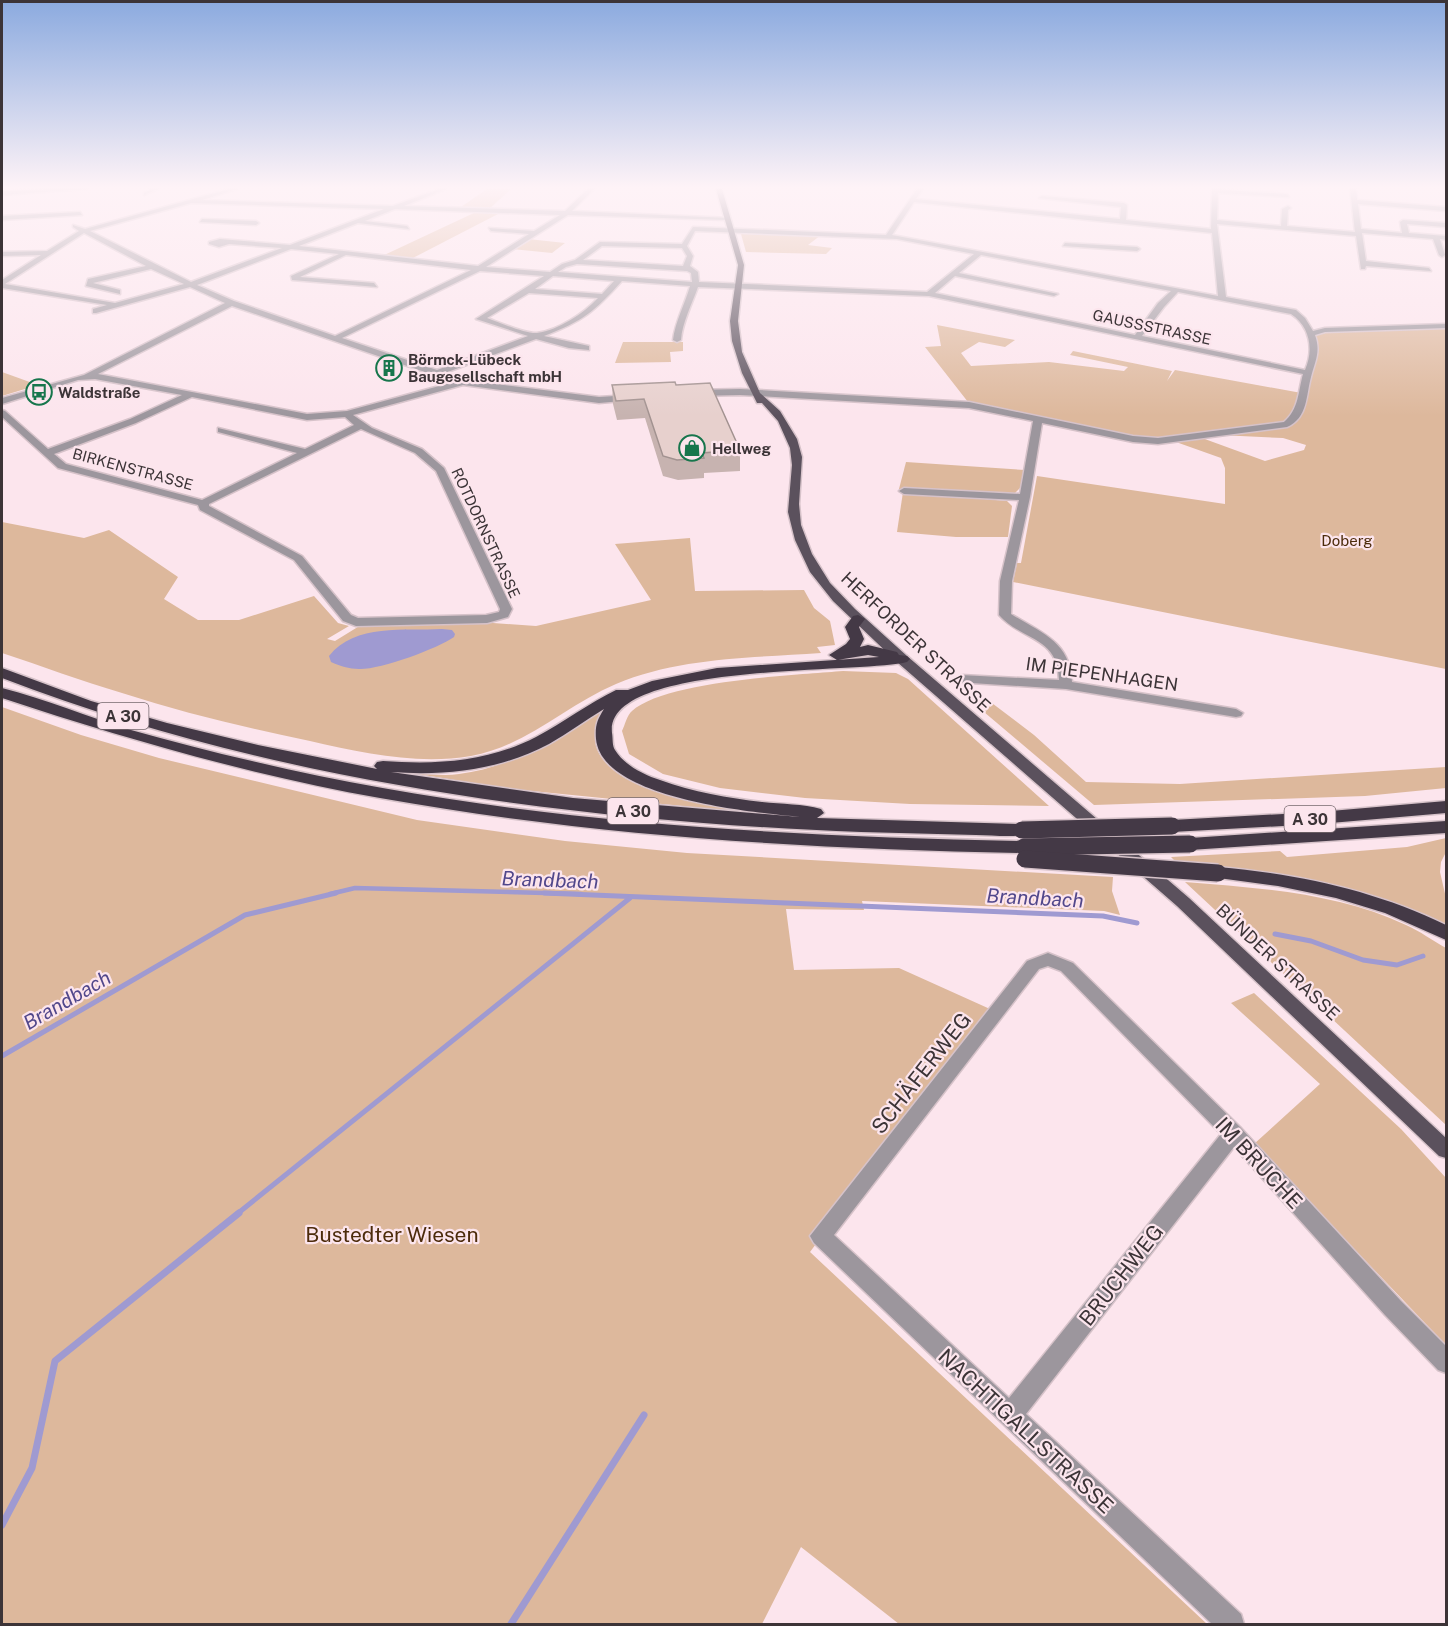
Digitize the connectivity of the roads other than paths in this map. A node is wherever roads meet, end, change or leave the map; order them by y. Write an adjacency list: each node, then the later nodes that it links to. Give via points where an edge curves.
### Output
1 (30, 265): 24 (street)
2 (148, 265): 15 (street)
3 (242, 265): 25 (street)
4 (321, 265): 26 (street, via 295,278)
5 (442, 265): 17 (street, GAUSSSTRASSE)
6 (485, 265): 17 (street)
7 (565, 265): 20 (street)
8 (624, 265): 18 (street)
9 (687, 265): 18 (street)
10 (741, 265): 28 (main road, HERFORDER STRASSE)
11 (965, 265): 21 (street)
12 (1043, 265): 22 (street)
13 (1219, 265): 35 (street)
14 (1363, 265): 19 (street)
15 (152, 267): 25 (street); 31 (street, via 89,284)
16 (1105, 267): 22 (street)
17 (478, 269): 20 (street, GAUSSSTRASSE); 43 (street)
18 (691, 269): 27 (street, via 696,280)
19 (1429, 270)
20 (550, 274): 23 (street, GAUSSSTRASSE); 30 (street)
21 (954, 274): 32 (street); 33 (street)
22 (1103, 276): 29 (street)
23 (620, 279): 27 (street, GAUSSSTRASSE); 34 (street)
24 (2, 284): 37 (street)
25 (189, 285): 36 (street); 37 (street)
26 (374, 285)
27 (693, 285): 28 (street, GAUSSSTRASSE); 44 (street)
28 (740, 288): 32 (street, GAUSSSTRASSE); 50 (main road, HERFORDER STRASSE, via 735,335)
29 (1176, 290): 35 (street); 42 (street)
30 (528, 291): 34 (street); 41 (street, via 480,319)
31 (117, 292)
32 (929, 294): 42 (street, GAUSSSTRASSE)
33 (1054, 294)
34 (605, 296): 41 (street, via 581,317)
35 (1222, 298): 40 (street, via 1293,312)
36 (231, 303): 43 (street); 48 (street)
37 (118, 304): 38 (street)
38 (96, 311)
39 (1446, 326): 40 (street)
40 (1309, 330): 46 (street, via 1314,357)
41 (535, 337): 45 (street); 47 (street)
42 (1137, 338): 46 (street, GAUSSSTRASSE)
43 (334, 339): 47 (street)
44 (677, 340)
45 (586, 348)
46 (1308, 373): 57 (street, via 1302,408 1291,421 1279,427 1149,441)
47 (437, 374): 49 (street)
48 (87, 376): 51 (street); 54 (street)
49 (463, 382): 53 (street, via 599,400); 56 (street)
50 (755, 394): 52 (street); 57 (street, via 969,405); 65 (main road, HERFORDER STRASSE, via 766,400 782,420 796,453 795,520 809,560 818,576)
51 (190, 395): 56 (street, via 296,416); 61 (street)
52 (680, 395)
53 (645, 397)
54 (2, 401)
55 (2, 413): 61 (street, BIRKENSTRASSE)
56 (347, 414): 58 (street, ROTDORNSTRASSE)
57 (1038, 420): 63 (street)
58 (358, 427): 60 (street); 64 (street, ROTDORNSTRASSE, via 407,445 433,461 506,609 504,614 487,619 356,622 347,618 298,558 204,508)
59 (221, 430): 60 (street)
60 (303, 452): 64 (street)
61 (46, 453): 64 (street, BIRKENSTRASSE, via 62,466)
62 (904, 490): 63 (street)
63 (1025, 497): 70 (street, via 1006,581 1005,615 1052,644 1061,659)
64 (203, 503)
65 (858, 619): 66 (highway, via 852,627 857,639); 67 (main road, HERFORDER STRASSE)
66 (843, 653): 67 (highway, via 881,651); 73 (highway, via 658,679 608,699 520,752 468,767 400,768 280,747)
67 (902, 659): 75 (main road, HERFORDER STRASSE); 77 (highway, via 725,673 657,684 616,705 604,721 603,746 629,773 672,791 820,814 1001,821)
68 (2, 673): 73 (highway, A 30, via 115,713)
69 (962, 679): 70 (street, IM PIEPENHAGEN)
70 (1066, 685): 72 (street, IM PIEPENHAGEN)
71 (2, 693): 77 (highway, A 30, via 152,742 260,770 397,797 703,836 904,846 952,856)
72 (1236, 713)
73 (248, 748): 77 (highway, A 30, via 385,777 573,805 705,818 888,828)
74 (1446, 807): 77 (highway, A 30, bridge, via 1172,826)
75 (1076, 810): 81 (main road, BÜNDER STRASSE, via 1183,902)
76 (1446, 826): 77 (highway, A 30, bridge, via 1190,844)
77 (1024, 845): 78 (highway, bridge, via 1345,892 1382,903)
78 (1446, 933)
79 (1067, 967): 80 (street, IM BRUCHE); 82 (street, SCHÄFERWEG, via 1047,959 1033,965)
80 (1233, 1133): 83 (street, IM BRUCHE); 84 (street, BRUCHWEG)
81 (1446, 1150)
82 (821, 1236): 84 (street, NACHTIGALLSTRASSE)
83 (1446, 1362)
84 (1010, 1416): 85 (street, NACHTIGALLSTRASSE)
85 (1231, 1624)

